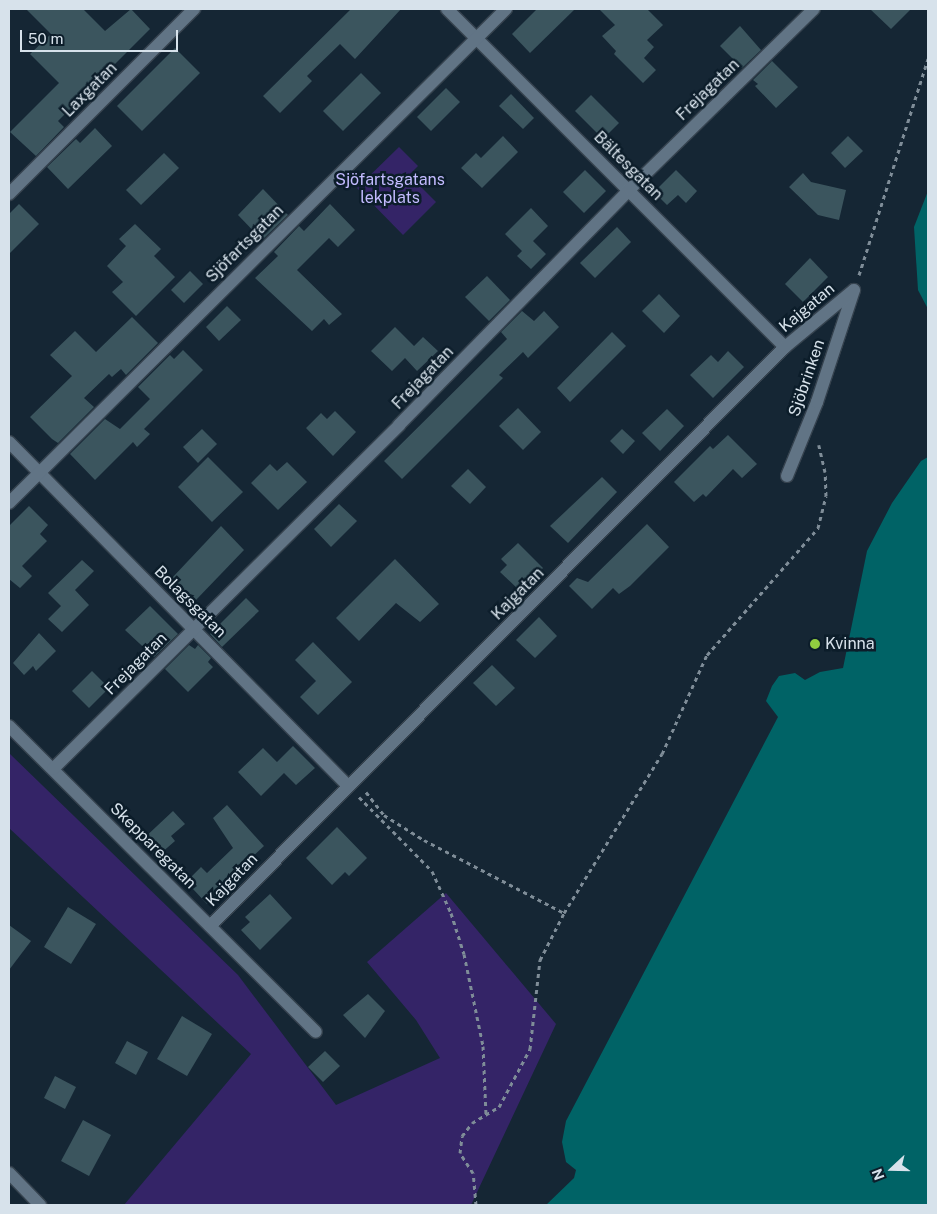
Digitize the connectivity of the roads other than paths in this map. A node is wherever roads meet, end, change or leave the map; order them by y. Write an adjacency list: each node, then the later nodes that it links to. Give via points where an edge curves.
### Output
1 (194, 9): 7 (street, Laxgatan)
2 (447, 9): 5 (street, Bältesgatan)
3 (506, 9): 5 (street, Sjöfartsgatan)
4 (814, 9): 6 (street, Frejagatan)
5 (476, 38): 6 (street, Bältesgatan); 11 (street, Sjöfartsgatan)
6 (630, 189): 9 (street, Bältesgatan); 14 (street, Frejagatan, via 400,425)
7 (9, 194)
8 (854, 290): 9 (street, Kajgatan); 12 (street, Sjöbrinken)
9 (786, 347): 17 (street, Kajgatan, via 409,727)
10 (9, 442): 11 (street, Bolagsgatan)
11 (40, 474): 13 (street, Sjöfartsgatan); 14 (street, Bolagsgatan)
12 (787, 476)
13 (9, 503)
14 (194, 628): 16 (street, Frejagatan); 17 (street, Bolagsgatan)
15 (9, 726): 16 (street, Skepparegatan)
16 (53, 769): 18 (street, Skepparegatan)
17 (347, 785): 18 (street, Kajgatan)
18 (210, 926): 19 (street, Skepparegatan)
19 (316, 1032)
20 (9, 1173): 21 (street)
21 (40, 1205)

